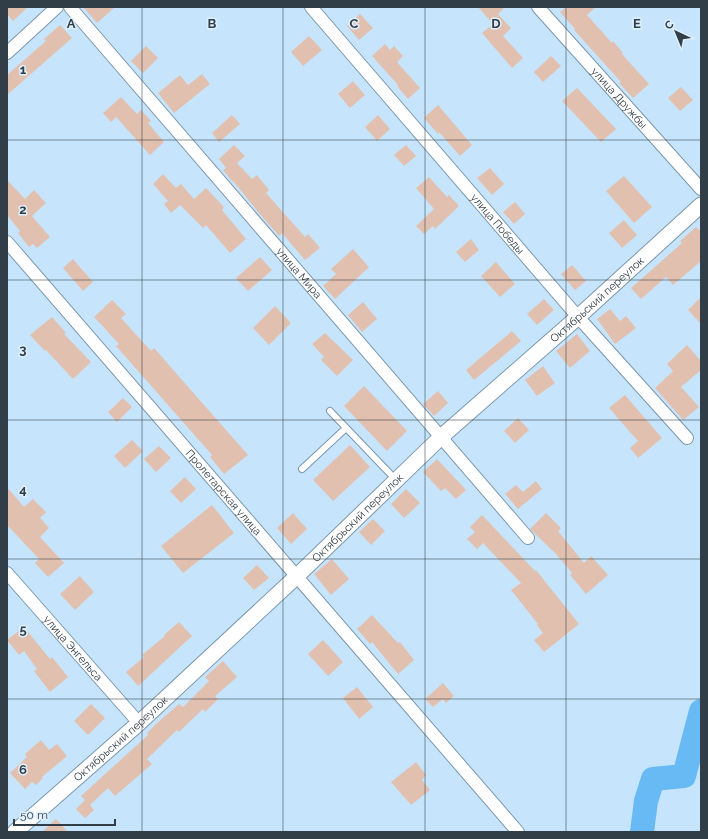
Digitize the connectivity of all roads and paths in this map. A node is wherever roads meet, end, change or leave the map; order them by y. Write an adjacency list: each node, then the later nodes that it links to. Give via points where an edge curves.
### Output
1 (57, 7): 5 (street)
2 (70, 7): 12 (street, улица Мира)
3 (311, 7): 9 (street, улица Победы)
4 (538, 7): 6 (street, улица Дружбы)
5 (7, 53)
6 (701, 189)
7 (701, 204): 9 (street, Октябрьский переулок)
8 (7, 242): 18 (street, Пролетарская улица)
9 (578, 316): 12 (street, Октябрьский переулок); 13 (street, улица Победы)
10 (330, 411): 11 (lane)
11 (346, 428): 14 (lane); 15 (lane)
12 (440, 437): 15 (street, Октябрьский переулок); 16 (street, улица Мира)
13 (687, 438)
14 (302, 469)
15 (396, 480): 18 (street, Октябрьский переулок)
16 (528, 538)
17 (7, 573): 19 (street, улица Энгельса)
18 (297, 576): 19 (street, Октябрьский переулок); 21 (street, Пролетарская улица)
19 (139, 723): 20 (street, Октябрьский переулок)
20 (15, 832)
21 (518, 832)

